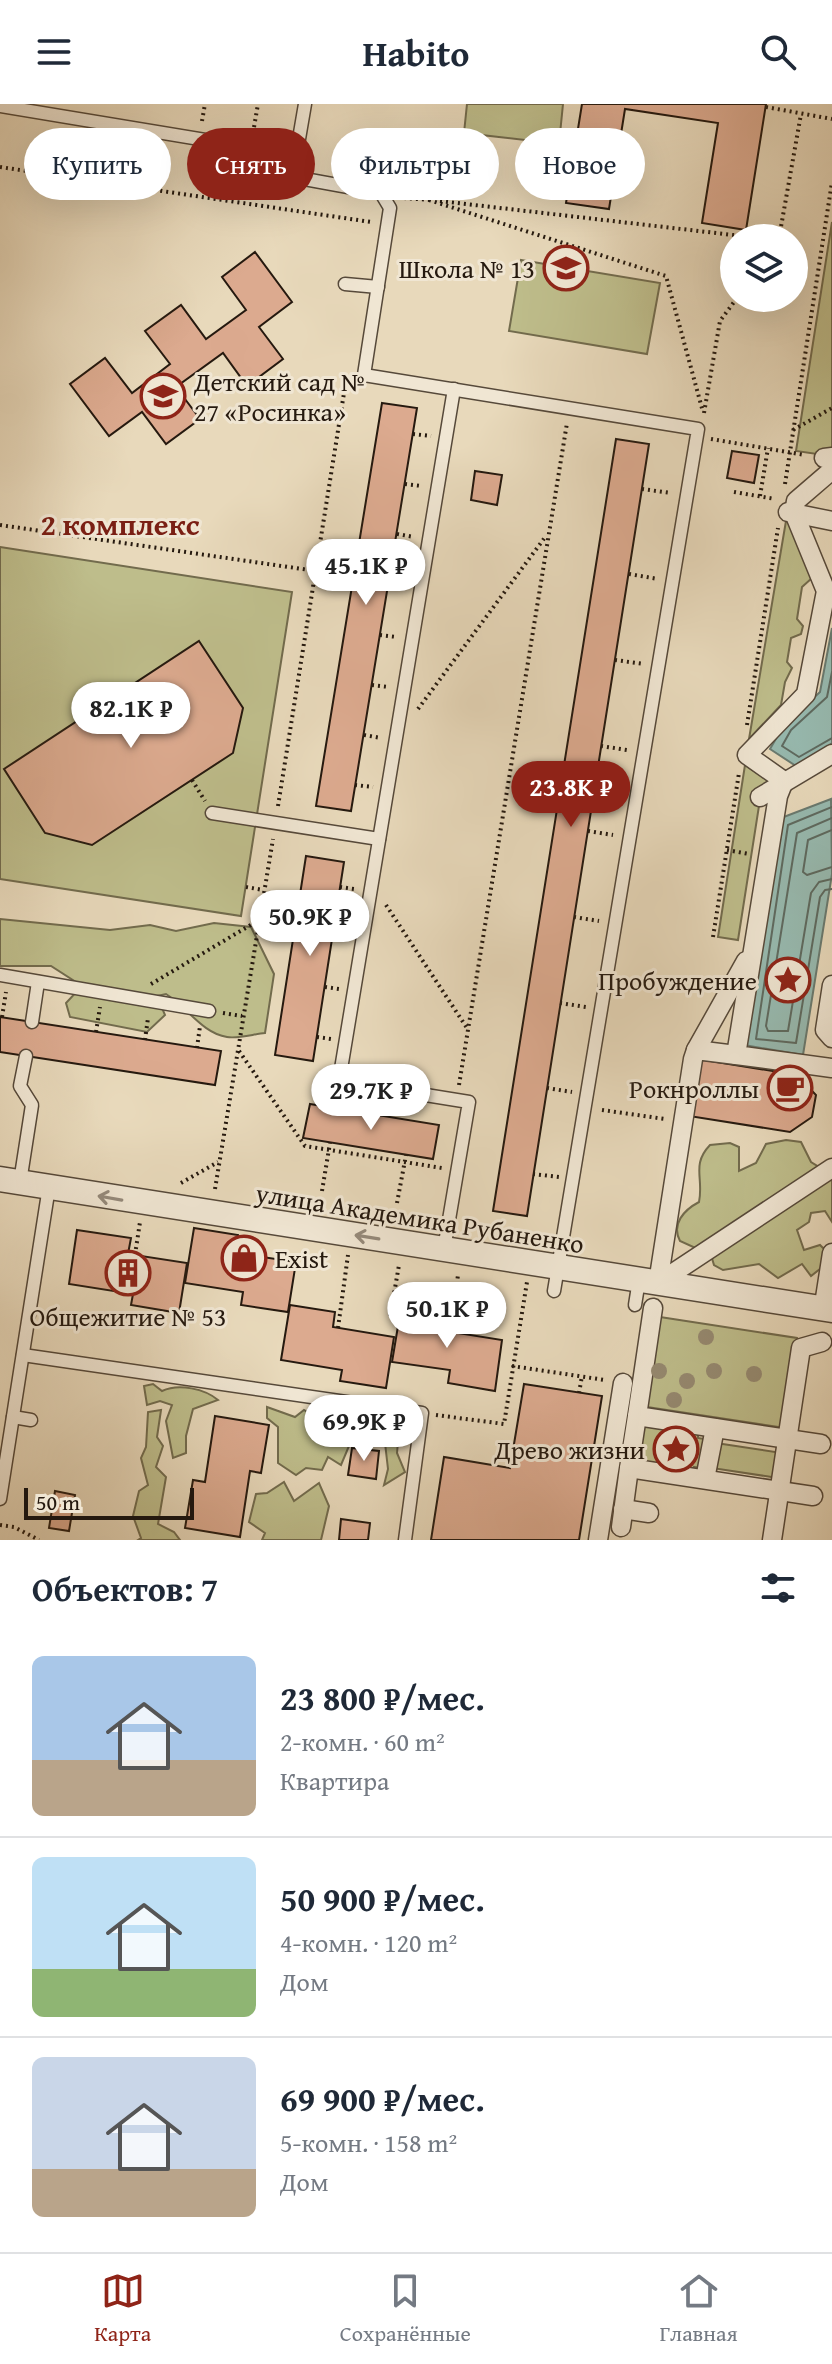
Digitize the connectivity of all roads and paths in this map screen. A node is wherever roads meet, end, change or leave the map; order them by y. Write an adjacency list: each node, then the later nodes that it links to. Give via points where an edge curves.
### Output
1 (258, 104): 7 (path)
2 (305, 104): 8 (lane)
3 (0, 106): 9 (lane)
4 (766, 107): 5 (path)
5 (801, 114): 6 (path); 14 (path)
6 (832, 119)
7 (254, 128)
8 (301, 128)
9 (187, 137)
10 (0, 167): 15 (path)
11 (832, 182): 24 (path)
12 (387, 200): 15 (lane)
13 (429, 200): 16 (path); 19 (path, via 666,276 704,415 720,321)
14 (781, 224)
15 (389, 225): 18 (lane)
16 (720, 234)
17 (345, 284): 18 (lane)
18 (378, 287): 20 (lane)
19 (727, 312)
20 (364, 375): 21 (lane); 37 (path, via 344,393)
21 (454, 389): 22 (lane); 43 (lane)
22 (569, 408): 25 (lane, via 698,429); 36 (path)
23 (832, 408): 24 (path)
24 (793, 430): 27 (path)
25 (697, 437): 26 (path); 31 (lane)
26 (768, 448): 27 (path); 32 (path)
27 (789, 452): 28 (path); 33 (path)
28 (829, 462): 33 (street)
29 (642, 489): 31 (path)
30 (734, 492): 32 (path)
31 (687, 495): 39 (lane)
32 (760, 496): 33 (path)
33 (790, 505): 34 (street); 42 (path); 48 (street, via 826,591 806,694 747,755)
34 (832, 521)
35 (0, 525): 37 (path)
36 (549, 533): 43 (path); 75 (path)
37 (316, 571): 51 (path)
38 (629, 574): 39 (path)
39 (672, 581): 41 (lane)
40 (615, 660): 41 (path)
41 (658, 667): 45 (lane)
42 (744, 739)
43 (396, 740): 54 (lane)
44 (601, 746): 45 (path)
45 (644, 752): 53 (lane)
46 (832, 754): 48 (street)
47 (740, 770): 55 (path)
48 (784, 781): 49 (street); 56 (street)
49 (760, 797)
50 (212, 813): 51 (lane)
51 (275, 823): 54 (lane); 59 (path)
52 (588, 831): 53 (path)
53 (630, 837): 62 (lane)
54 (379, 839): 57 (lane)
55 (727, 850): 56 (path); 63 (path)
56 (760, 856): 64 (street)
57 (372, 883): 75 (path); 85 (lane, via 339,1081)
58 (246, 887): 59 (path)
59 (264, 890): 61 (path)
60 (574, 917): 62 (path)
61 (259, 920): 69 (path); 78 (path)
62 (615, 923): 71 (lane)
63 (713, 937)
64 (753, 948): 79 (street); 80 (street)
65 (5, 976): 66 (lane); 73 (path)
66 (38, 982): 68 (lane); 74 (lane)
67 (832, 985): 77 (street, via 825,1030)
68 (102, 992): 69 (lane); 76 (path)
69 (129, 997): 72 (lane)
70 (560, 1003): 71 (path)
71 (601, 1009): 84 (lane)
72 (209, 1011)
73 (2, 1017)
74 (32, 1022)
75 (468, 1030): 85 (path)
76 (96, 1032)
77 (832, 1038)
78 (238, 1049): 89 (path, via 305,1146); 91 (path)
79 (696, 1050): 80 (street); 87 (street)
80 (736, 1055): 82 (street)
81 (26, 1056): 97 (lane, via 20,1086 32,1105)
82 (832, 1068)
83 (547, 1088): 84 (path)
84 (587, 1094): 86 (lane)
85 (456, 1100): 94 (lane, via 469,1102)
86 (584, 1108): 87 (path); 96 (lane)
87 (683, 1122): 111 (street)
88 (330, 1143): 89 (path)
89 (329, 1150): 92 (path); 100 (path)
90 (406, 1155): 92 (path)
91 (219, 1161): 98 (path); 101 (path)
92 (404, 1162): 94 (path); 103 (path)
93 (832, 1168): 111 (street)
94 (457, 1170): 106 (lane)
95 (533, 1174): 96 (path)
96 (572, 1179): 109 (lane)
97 (10, 1180): 99 (street, улица Академика Рубаненко)
98 (175, 1186)
99 (49, 1187): 102 (street, улица Академика Рубаненко, one-way to 99); 119 (lane)
100 (322, 1191)
101 (214, 1192)
102 (144, 1203): 104 (street, улица Академика Рубаненко); 108 (path)
103 (397, 1203)
104 (351, 1235): 105 (street, улица Академика Рубаненко, one-way to 104); 117 (path)
105 (403, 1243): 106 (street, улица Академика Рубаненко); 112 (path)
106 (453, 1251): 109 (street, улица Академика Рубаненко); 118 (path)
107 (832, 1253): 116 (street)
108 (135, 1255)
109 (556, 1279): 111 (street, улица Академика Рубаненко)
110 (527, 1281): 120 (path)
111 (648, 1281): 113 (lane); 116 (street, улица Академика Рубаненко)
112 (392, 1304): 114 (path); 115 (path, via 390,1317)
113 (644, 1307): 125 (street)
114 (412, 1309)
115 (395, 1318)
116 (823, 1323): 129 (street, via 801,1348)
117 (338, 1328)
118 (450, 1332)
119 (23, 1355): 124 (lane); 126 (lane)
120 (512, 1366): 121 (path); 124 (path, via 504,1424)
121 (582, 1376): 122 (path); 123 (path)
122 (623, 1383): 140 (street)
123 (579, 1393)
124 (422, 1413): 139 (lane)
125 (637, 1416): 128 (street); 131 (street)
126 (13, 1417): 127 (lane); 135 (lane)
127 (31, 1420)
128 (715, 1428): 129 (street); 132 (street)
129 (789, 1439): 130 (street); 133 (street)
130 (821, 1444)
131 (629, 1468): 132 (street); 136 (street, via 622,1518)
132 (705, 1479): 133 (street)
133 (780, 1491): 134 (street); 141 (street)
134 (813, 1496)
135 (0, 1499)
136 (649, 1513)
137 (0, 1525): 138 (path)
138 (39, 1540)
139 (405, 1540)
140 (598, 1540)
141 (772, 1540)

